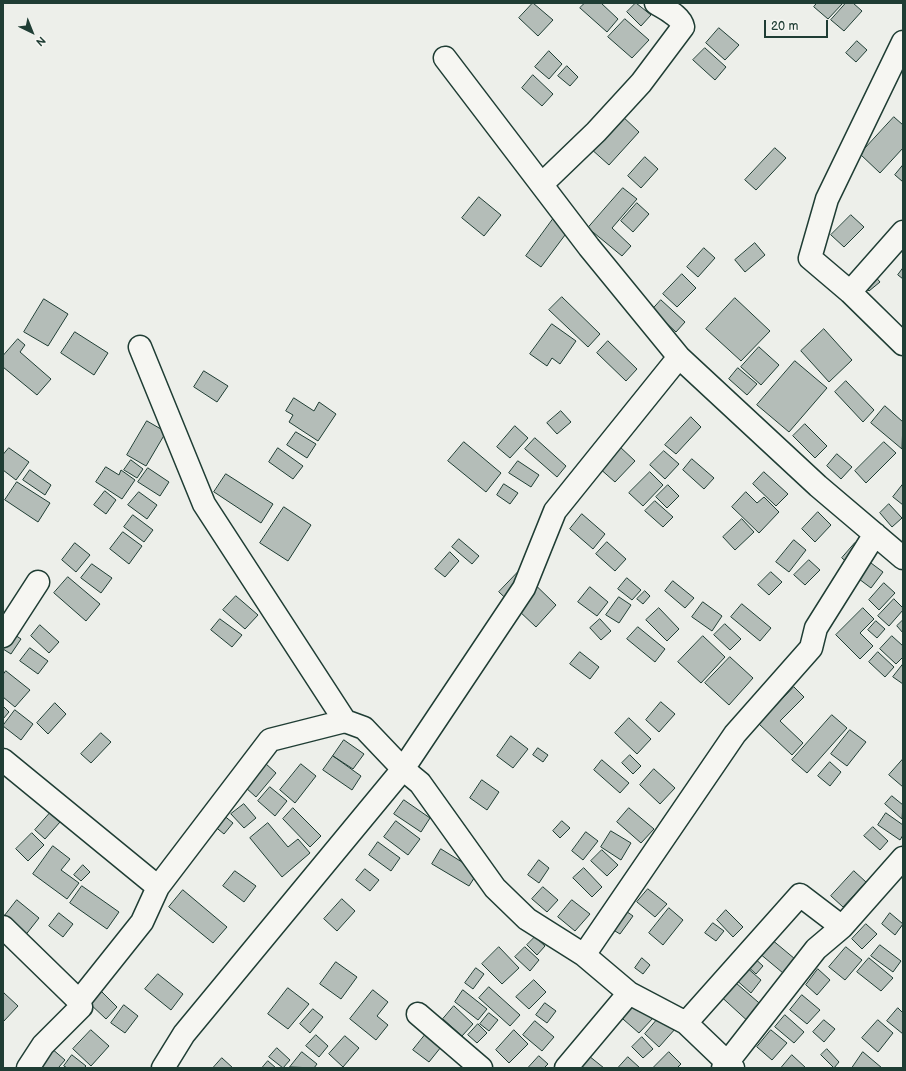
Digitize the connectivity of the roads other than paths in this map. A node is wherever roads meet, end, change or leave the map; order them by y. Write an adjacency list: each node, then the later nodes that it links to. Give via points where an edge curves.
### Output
1 (656, 3): 4 (street, via 679,18 683,27 641,83 596,132)
2 (903, 42): 6 (street, via 827,199 810,258)
3 (445, 58): 4 (street)
4 (542, 184): 9 (street)
5 (903, 232): 6 (street)
6 (850, 292): 7 (street)
7 (903, 344)
8 (140, 347): 14 (street, via 204,504)
9 (679, 357): 10 (street, via 818,486); 16 (street, via 555,511 524,588)
10 (875, 534): 11 (street); 21 (street, via 816,628 811,648 735,734)
11 (903, 558)
12 (38, 582): 13 (street)
13 (3, 636)
14 (345, 721): 16 (street, via 364,728); 18 (street, via 270,740)
15 (3, 760): 18 (street)
16 (403, 769): 21 (street, via 420,783 495,888 526,919); 28 (street, via 184,1034)
17 (903, 858): 20 (street)
18 (158, 887): 23 (street, via 142,922)
19 (3, 926): 23 (street)
20 (842, 927): 25 (street, via 800,895); 26 (street, via 816,949)
21 (584, 955): 22 (street)
22 (629, 993): 25 (street); 30 (street)
23 (79, 1001): 27 (street, via 81,1006 43,1045)
24 (418, 1014): 29 (street)
25 (686, 1024): 26 (street)
26 (728, 1066)
27 (28, 1068)
28 (163, 1068)
29 (481, 1068)
30 (566, 1068)

